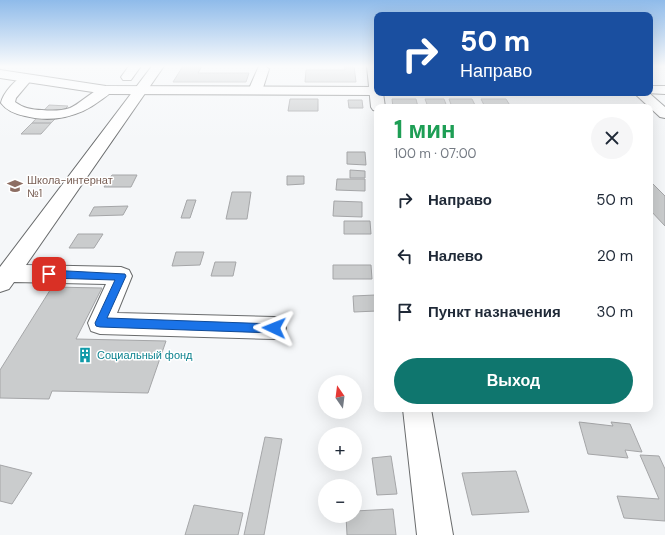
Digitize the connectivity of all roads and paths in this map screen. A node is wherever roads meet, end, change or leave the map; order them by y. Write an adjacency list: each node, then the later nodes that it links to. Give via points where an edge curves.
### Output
1 (14, 91): 2 (street, via 8,103 12,108 26,113 65,114 83,107)
2 (105, 91)
3 (122, 91): 6 (street)
4 (255, 91): 5 (street); 6 (street)
5 (374, 91)
6 (140, 92): 9 (street)
7 (644, 96): 8 (street)
8 (665, 114)
9 (4, 278): 10 (street, via 121,276 100,323)
10 (274, 328)
11 (417, 412): 12 (street)
12 (435, 535)

